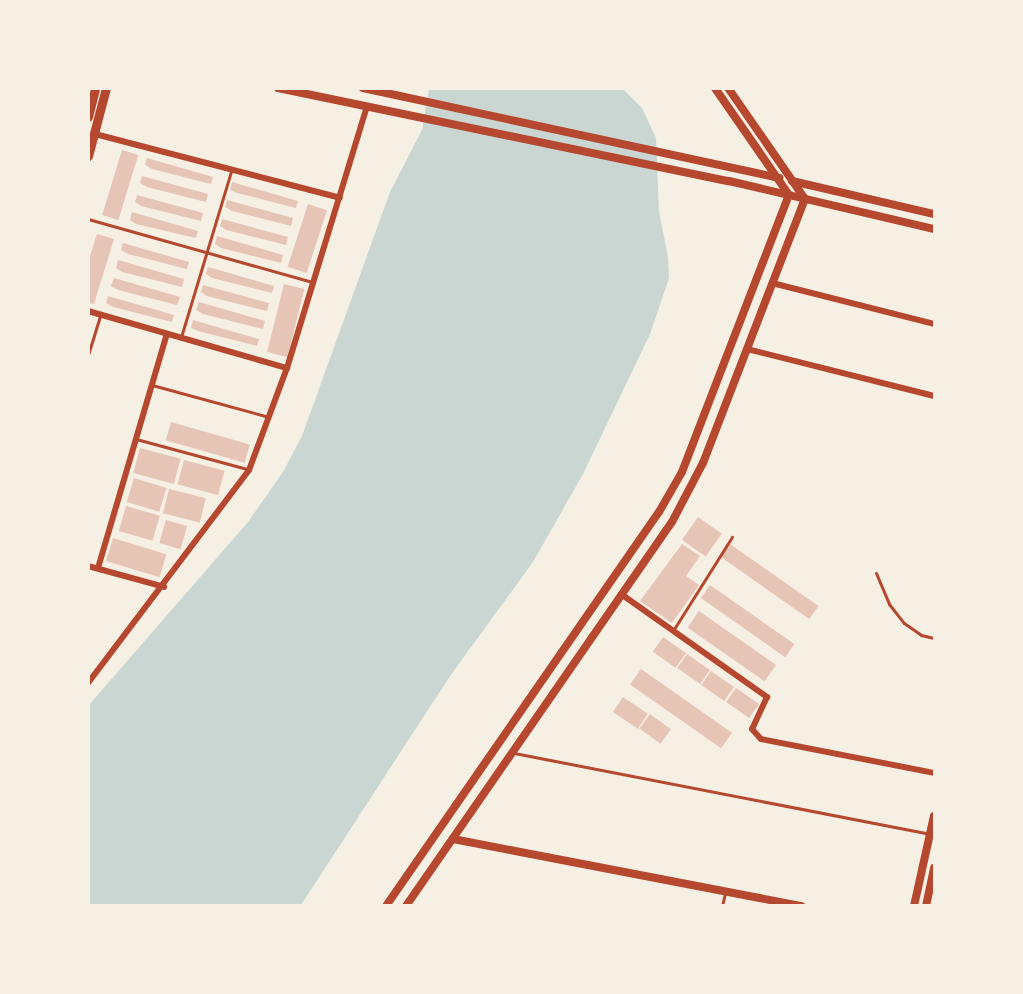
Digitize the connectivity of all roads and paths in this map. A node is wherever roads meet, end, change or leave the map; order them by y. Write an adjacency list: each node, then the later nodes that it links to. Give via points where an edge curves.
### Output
1 (95, 88): 9 (main road)
2 (106, 88): 10 (main road)
3 (278, 88): 8 (main road)
4 (363, 88): 7 (main road)
5 (715, 88): 13 (main road)
6 (728, 88): 14 (main road)
7 (373, 90): 13 (main road)
8 (367, 107): 15 (main road); 16 (street)
9 (88, 117)
10 (95, 134): 11 (main road); 12 (street)
11 (88, 156)
12 (232, 169): 16 (street); 21 (lane)
13 (777, 177): 14 (main road); 15 (main road)
14 (793, 181): 17 (main road); 18 (main road)
15 (789, 195): 17 (main road); 53 (main road, via 668,499)
16 (340, 198): 22 (street)
17 (805, 199): 20 (main road); 23 (main road)
18 (934, 214)
19 (88, 219): 21 (lane)
20 (934, 229)
21 (206, 252): 22 (lane); 28 (lane)
22 (314, 282): 31 (street)
23 (772, 283): 26 (street); 29 (main road)
24 (88, 311): 25 (street)
25 (100, 315): 27 (street); 30 (lane)
26 (934, 324)
27 (167, 334): 28 (street); 32 (street)
28 (180, 338): 31 (street)
29 (747, 349): 33 (street); 42 (main road, via 690,493)
30 (88, 355)
31 (287, 368): 34 (street)
32 (152, 385): 34 (lane); 35 (street)
33 (934, 396)
34 (269, 417): 36 (street)
35 (136, 439): 36 (lane); 39 (street)
36 (249, 470): 41 (street)
37 (732, 537): 43 (lane)
38 (88, 566): 39 (street)
39 (98, 568): 41 (street)
40 (876, 573): 44 (lane, via 889,604 904,623 921,635)
41 (164, 587): 45 (street)
42 (621, 594): 43 (street); 46 (main road)
43 (673, 630): 47 (street, via 767,697 752,729 761,739)
44 (934, 638)
45 (88, 683)
46 (512, 753): 49 (lane); 50 (main road)
47 (934, 773)
48 (934, 816): 49 (street)
49 (930, 834): 57 (street)
50 (453, 839): 52 (main road); 54 (main road)
51 (934, 869): 58 (street)
52 (726, 891): 55 (lane); 56 (main road)
53 (386, 906)
54 (406, 906)
55 (722, 906)
56 (802, 906)
57 (914, 906)
58 (926, 906)

